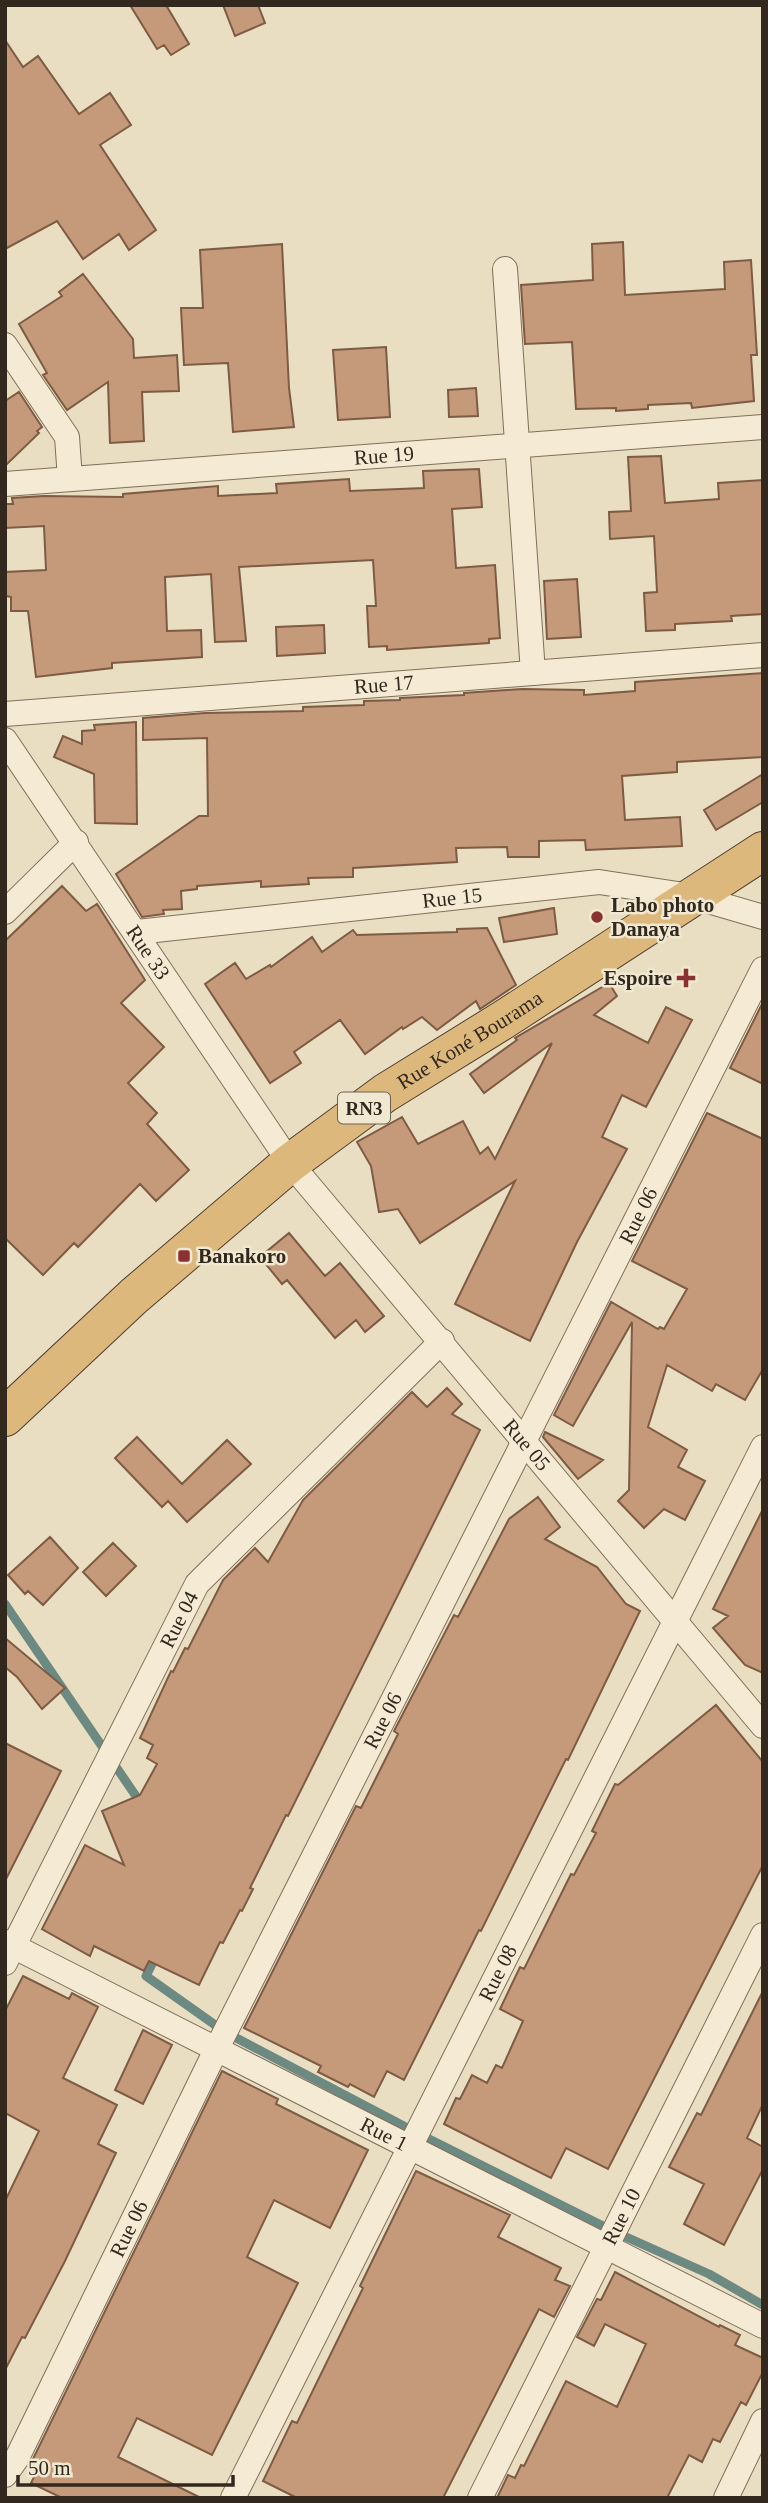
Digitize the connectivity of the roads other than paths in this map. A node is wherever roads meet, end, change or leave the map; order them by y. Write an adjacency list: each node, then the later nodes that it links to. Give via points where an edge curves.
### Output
1 (505, 269): 4 (street)
2 (5, 345): 5 (street, via 67,437)
3 (763, 427): 4 (street, Rue 19)
4 (517, 445): 5 (street, Rue 19); 8 (street)
5 (70, 479): 6 (street, Rue 19)
6 (5, 484)
7 (763, 656): 8 (street, Rue 17)
8 (533, 673): 9 (street, Rue 17)
9 (5, 714)
10 (5, 740): 11 (street, Rue 33)
11 (76, 842): 14 (street); 16 (street, Rue 33)
12 (763, 851): 13 (highway, Rue Koné Bourama / RN3)
13 (691, 896): 15 (street, Rue 15); 16 (street, Rue 15, via 599,882); 18 (highway, Rue Koné Bourama / RN3, via 385,1093)
14 (5, 912)
15 (763, 917)
16 (137, 932): 18 (street, Rue 33)
17 (763, 969): 21 (street, Rue 06)
18 (290, 1163): 19 (street, Rue 05); 20 (highway, Rue Koné Bourama / RN3, via 134,1296)
19 (442, 1341): 21 (street, Rue 05); 26 (street, Rue 04, via 197,1584)
20 (5, 1417)
21 (525, 1440): 23 (street, Rue 05); 27 (street, Rue 06)
22 (763, 1447): 23 (street, Rue 08)
23 (676, 1620): 24 (street, Rue 05); 28 (street, Rue 08)
24 (763, 1726)
25 (763, 1935): 29 (street, Rue 10)
26 (8, 1950): 27 (street, Rue 1)
27 (216, 2050): 28 (street, Rue 1); 32 (street, Rue 06)
28 (410, 2147): 29 (street, Rue 1); 33 (street, Rue 08)
29 (606, 2247): 30 (street, Rue 1); 34 (street, Rue 10)
30 (763, 2326)
31 (763, 2421): 35 (street)
32 (5, 2475)
33 (233, 2498)
34 (480, 2498)
35 (726, 2498)

